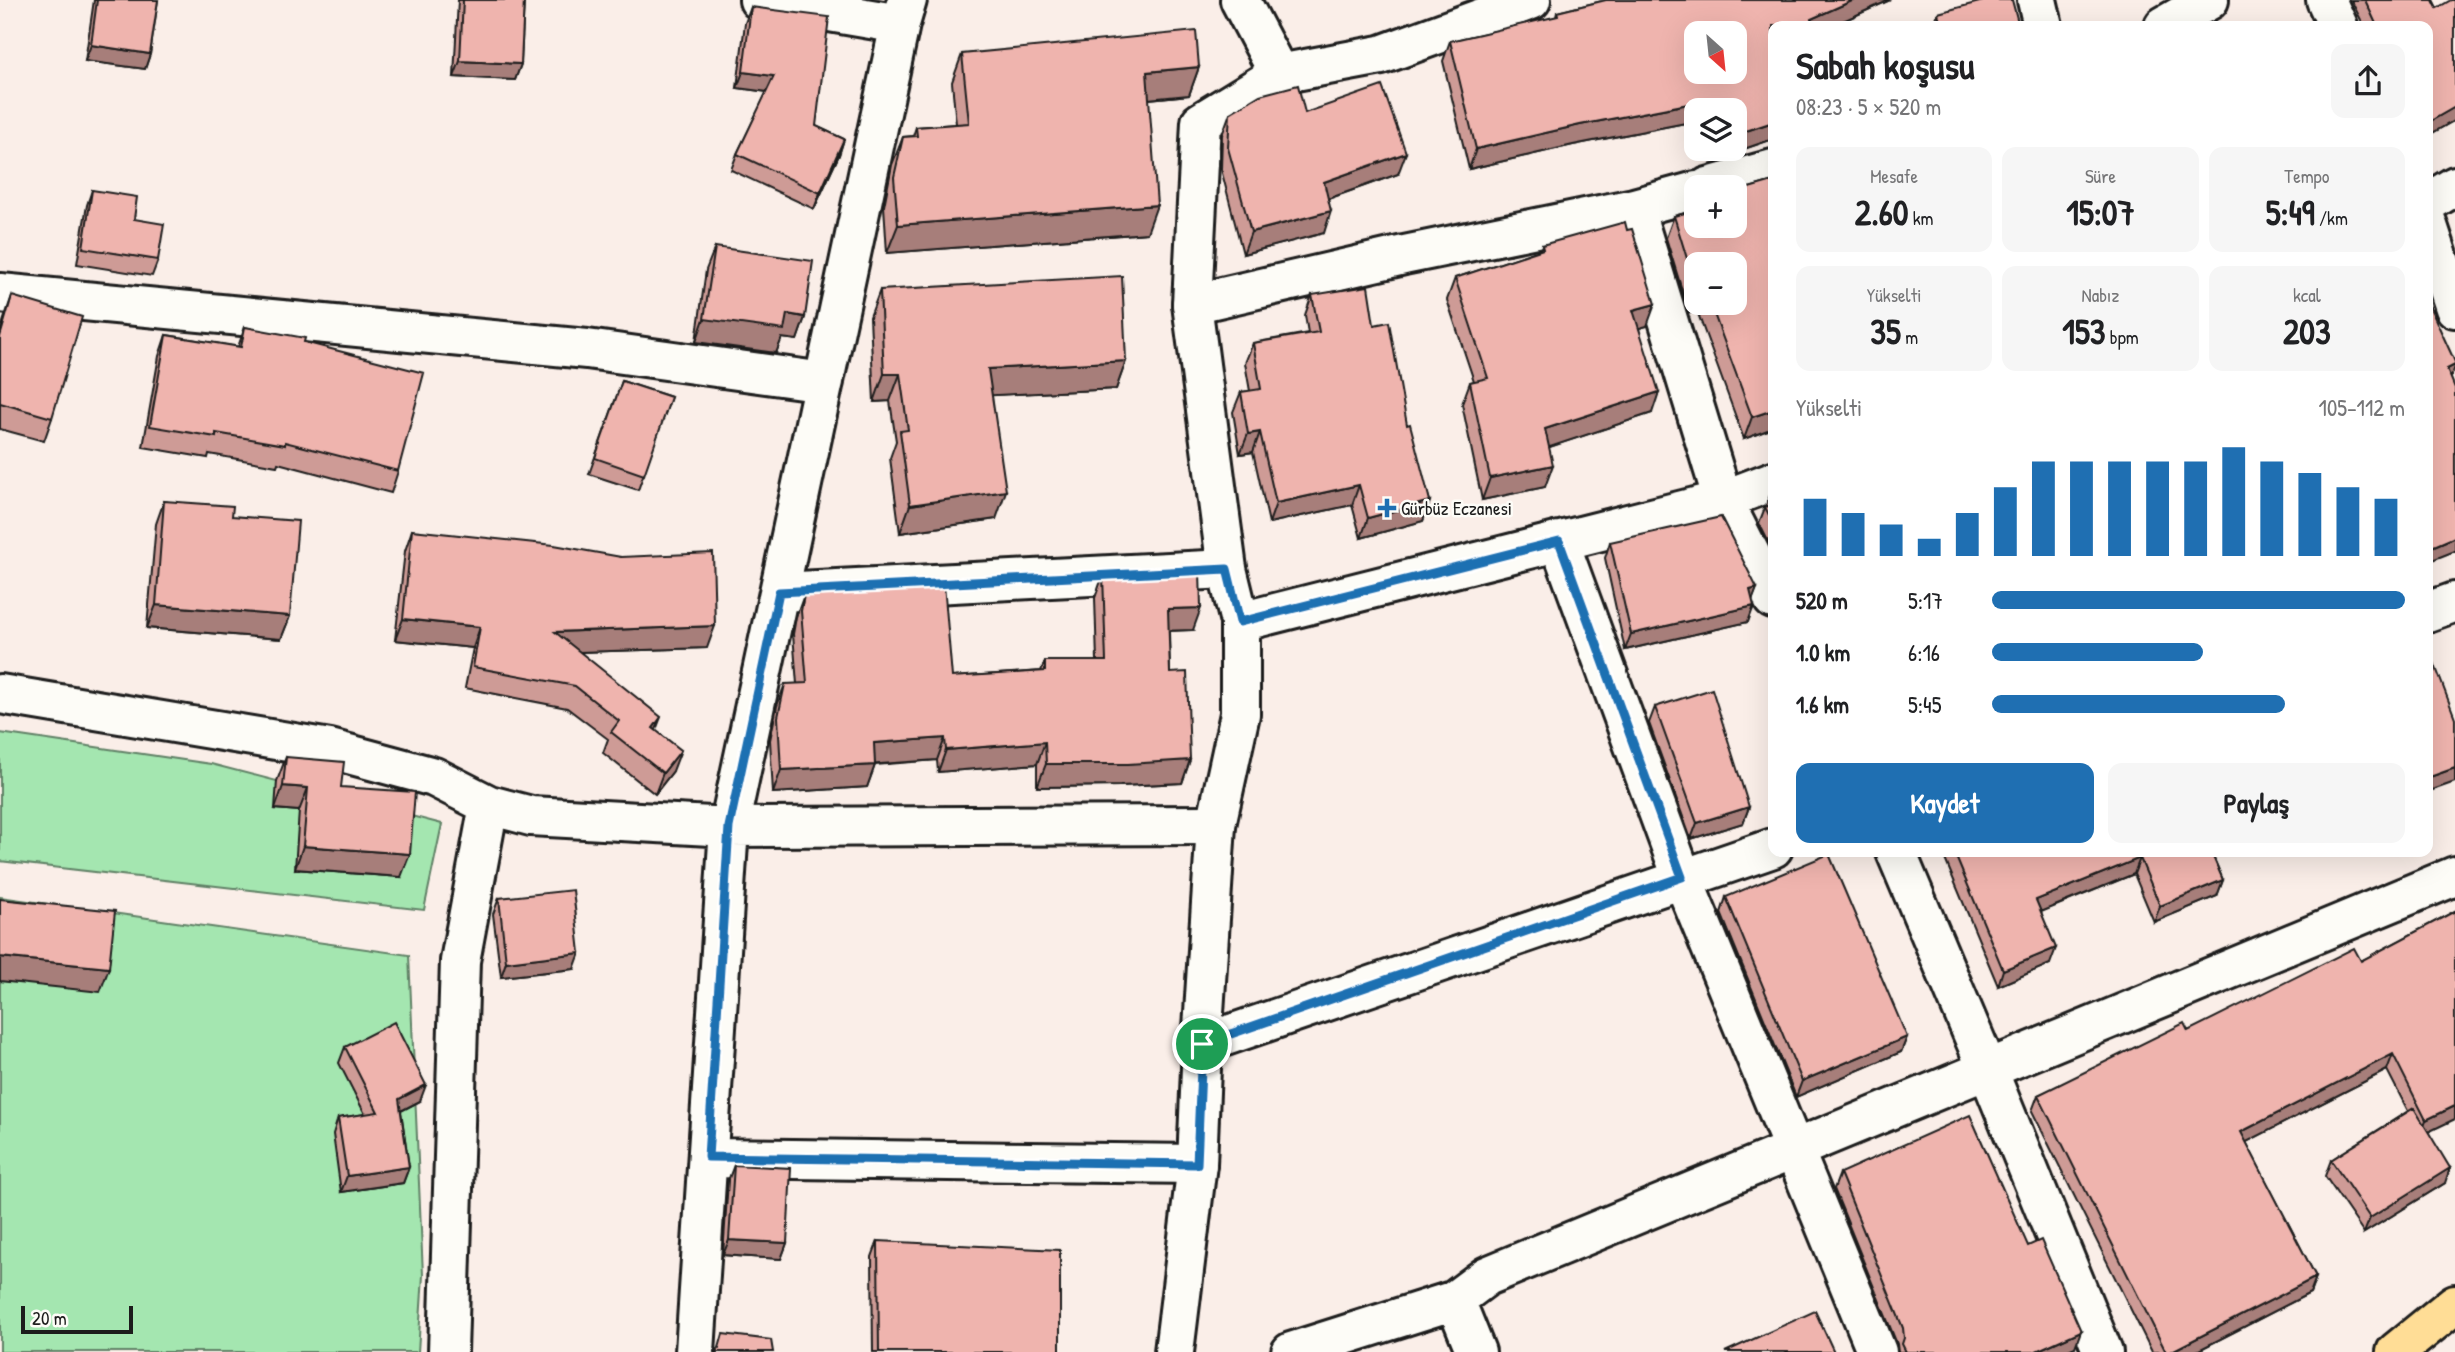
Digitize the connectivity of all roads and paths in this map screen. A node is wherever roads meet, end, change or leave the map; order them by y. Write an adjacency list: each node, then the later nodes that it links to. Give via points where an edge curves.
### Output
1 (759, 0): 7 (street)
2 (1240, 0): 11 (street)
3 (1531, 0): 11 (street, via 1381,55)
4 (2037, 0): 8 (street)
5 (2209, 0): 9 (street)
6 (2326, 0): 10 (street)
7 (903, 12): 22 (street)
8 (2042, 21)
9 (2173, 21)
10 (2336, 21)
11 (1279, 74): 20 (street, via 1201,122)
12 (1768, 170): 13 (street)
13 (1747, 176)
14 (2455, 186): 16 (street)
15 (1684, 194): 17 (street)
16 (2433, 199)
17 (1634, 208): 20 (street); 24 (street)
18 (2433, 241): 21 (street)
19 (0, 293): 22 (street, via 587,349)
20 (1192, 304): 26 (street)
21 (2455, 308)
22 (824, 382): 28 (street)
23 (1768, 483): 24 (street)
24 (1723, 500): 25 (street); 27 (street)
25 (1559, 541): 31 (street); 39 (street)
26 (1227, 569): 28 (street); 31 (street)
27 (1768, 589)
28 (779, 592): 35 (street)
29 (2455, 602): 30 (street)
30 (2433, 610)
31 (1240, 622): 34 (street, via 1240,714)
32 (0, 694): 33 (street, via 330,749 433,777)
33 (489, 804): 35 (street, via 531,816); 47 (street, via 460,961)
34 (1216, 825): 35 (street); 40 (street)
35 (729, 827): 43 (street)
36 (1768, 850): 39 (street)
37 (1898, 857): 41 (street)
38 (2455, 876): 41 (street)
39 (1682, 877): 40 (street); 42 (street)
40 (1202, 1044): 44 (street)
41 (1987, 1068): 42 (street); 53 (street)
42 (1795, 1151): 45 (street, via 1487,1276); 52 (street)
43 (708, 1157): 44 (street); 48 (street)
44 (1197, 1164): 49 (street)
45 (1455, 1300): 50 (street); 51 (street)
46 (2455, 1304): 54 (highway)
47 (448, 1352)
48 (695, 1352)
49 (1174, 1352)
50 (1291, 1352)
51 (1476, 1352)
52 (1878, 1352)
53 (2103, 1352)
54 (2396, 1352)

